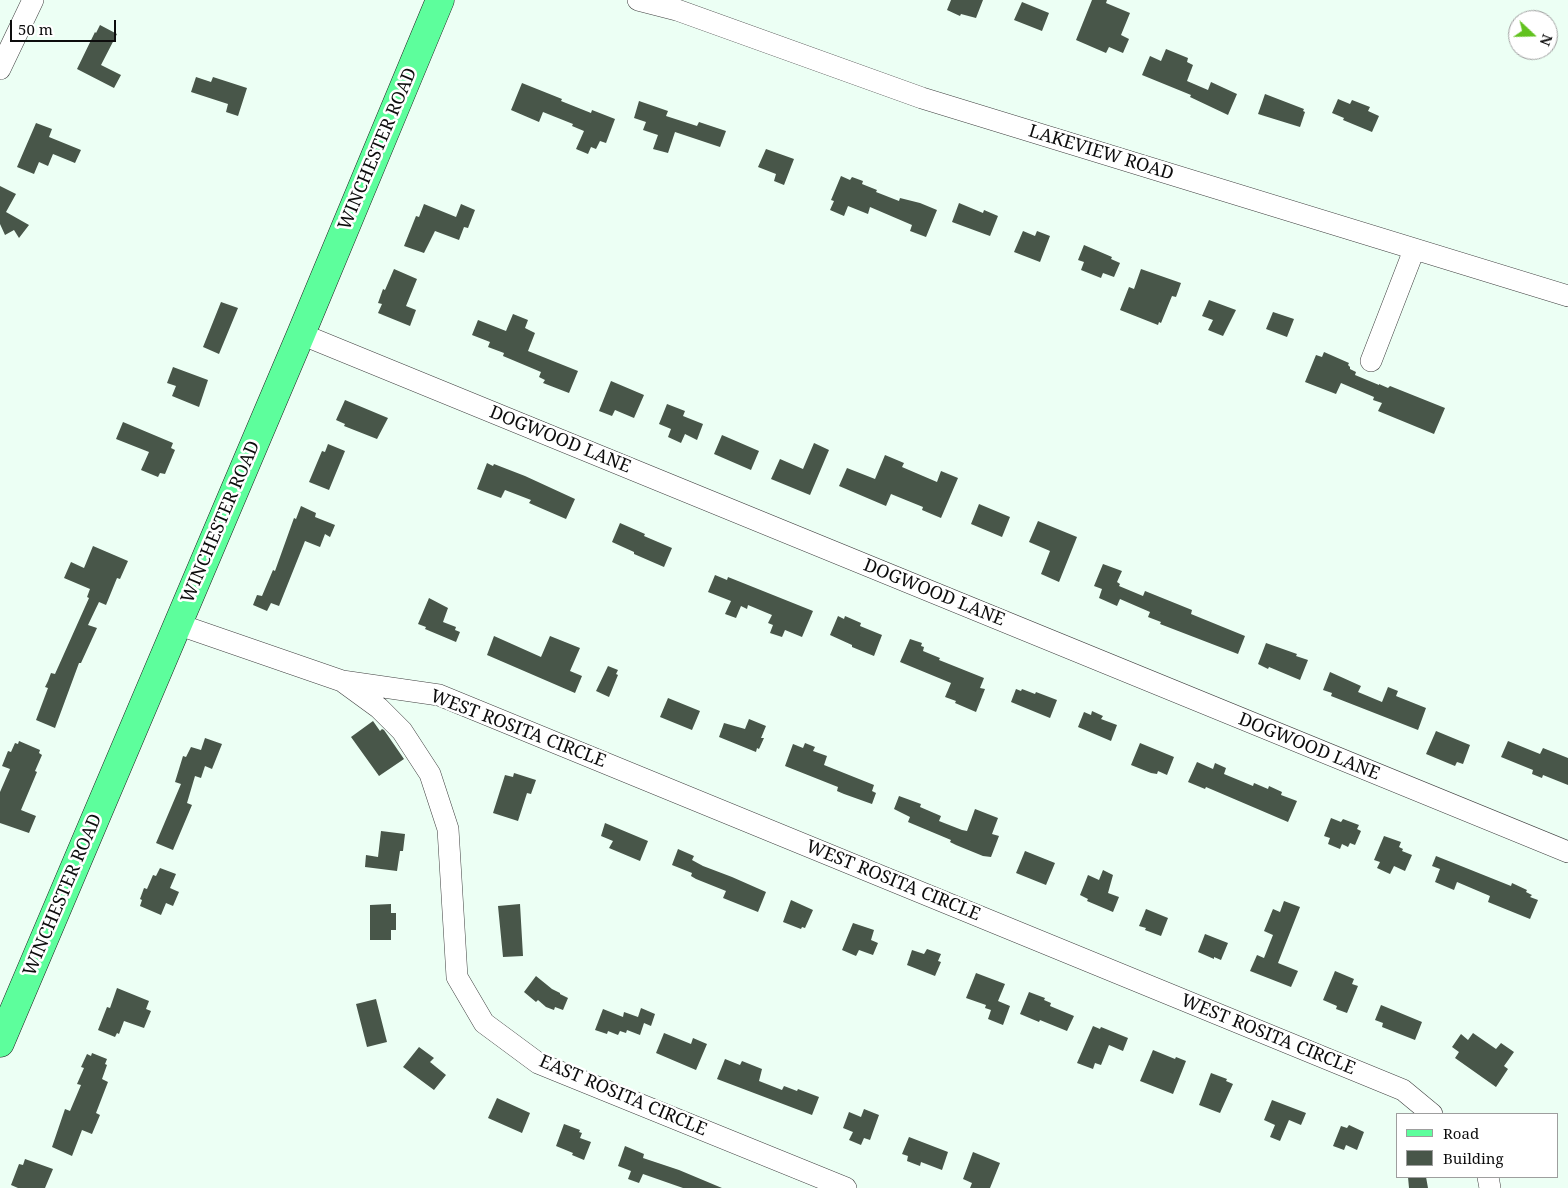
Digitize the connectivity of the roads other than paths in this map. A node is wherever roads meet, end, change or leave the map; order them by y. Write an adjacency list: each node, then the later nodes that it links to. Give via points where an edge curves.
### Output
1 (33, 0): 4 (street)
2 (440, 0): 7 (main road, WINCHESTER ROAD)
3 (638, 0): 5 (street, LAKEVIEW ROAD, via 677,10 922,98)
4 (0, 69)
5 (1414, 250): 6 (street, LAKEVIEW ROAD); 8 (street)
6 (1568, 296)
7 (301, 334): 9 (main road, WINCHESTER ROAD); 11 (street, DOGWOOD LANE)
8 (1371, 361)
9 (177, 624): 10 (street, EAST ROSITA CIRCLE); 12 (main road, WINCHESTER ROAD)
10 (342, 681): 13 (street, WEST ROSITA CIRCLE, via 439,695 1403,1090); 14 (street, EAST ROSITA CIRCLE, via 379,708 402,731 430,774 448,830 457,977 484,1023 538,1063)
11 (1568, 852)
12 (0, 1043)
13 (1431, 1113)
14 (846, 1188)

